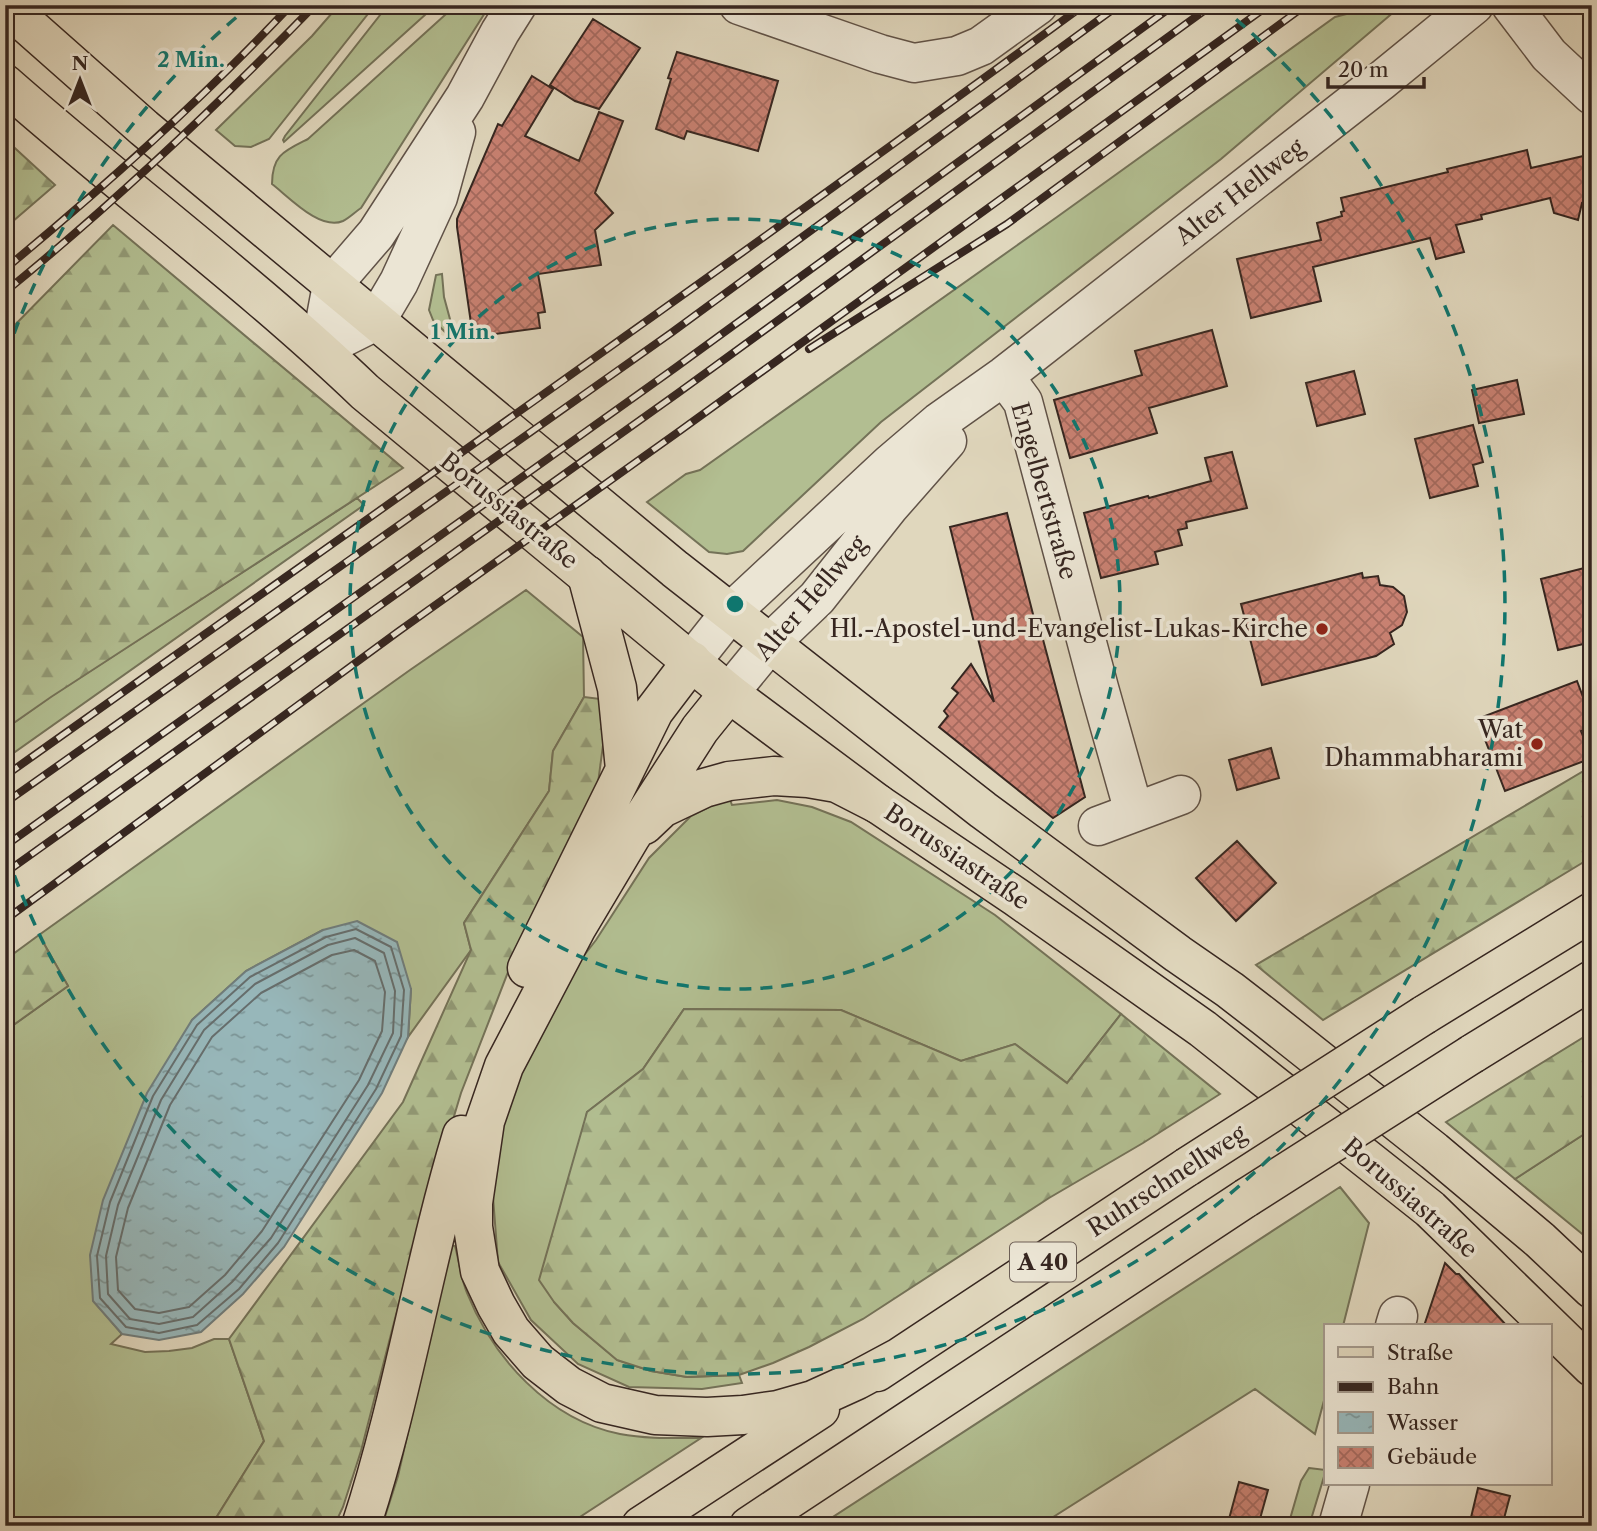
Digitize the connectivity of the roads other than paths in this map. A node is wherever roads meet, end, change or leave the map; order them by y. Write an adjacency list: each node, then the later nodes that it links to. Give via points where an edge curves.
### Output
1 (5, 5): 10 (main road, Borussiastraße)
2 (517, 5): 9 (street)
3 (739, 5): 4 (street, via 914,63 957,56 981,46)
4 (1038, 5)
5 (1474, 5): 13 (street, Alter Hellweg)
6 (1511, 5): 8 (street, via 1549,55)
7 (5, 84): 12 (main road, Borussiastraße)
8 (1592, 95)
9 (465, 97): 10 (street, via 376,234); 11 (street, via 438,197)
10 (332, 285): 11 (main road, Borussiastraße); 12 (street)
11 (376, 321): 12 (street); 15 (main road, Borussiastraße)
12 (320, 349): 14 (main road, Borussiastraße, via 365,392)
13 (1004, 376): 15 (street, Alter Hellweg, via 891,463); 16 (street, Alter Hellweg, via 889,507 817,598); 22 (street, Engelbertstraße, via 1023,402)
14 (587, 575): 17 (main road, Borussiastraße); 19 (main road, via 617,688)
15 (730, 613): 16 (main road, Borussiastraße); 17 (street, Alter Hellweg)
16 (770, 643): 18 (street, Alter Hellweg); 27 (main road, Borussiastraße, via 983,810 1265,1017 1434,1151)
17 (692, 661): 18 (main road, Borussiastraße); 19 (main road, via 654,711)
18 (729, 693): 21 (main road, Borussiastraße); 24 (main road)
19 (625, 769): 33 (main road, via 519,986 475,1093)
20 (1181, 795): 22 (street)
21 (878, 804): 24 (main road, via 827,781 747,778 704,788 662,808); 28 (main road, Borussiastraße, via 1203,1028 1430,1209)
22 (1134, 812): 23 (street)
23 (1098, 826)
24 (629, 838): 30 (main road, via 504,1066 485,1121 473,1227 480,1271 496,1305 510,1331 538,1362 569,1386 602,1403 655,1415 707,1417 778,1410 824,1395)
25 (1592, 912): 30 (main road, Ruhrschnellweg / A 40, bridge, via 1423,1015)
26 (1592, 980): 35 (main road, A 40, bridge, via 1246,1198)
27 (1592, 1289)
28 (1548, 1324)
29 (1552, 1328): 31 (main road, Borussiastraße)
30 (898, 1358): 34 (main road, Ruhrschnellweg / A 40)
31 (1592, 1367)
32 (1349, 1486): 36 (street)
33 (361, 1526)
34 (641, 1526)
35 (749, 1526)
36 (1339, 1526)

